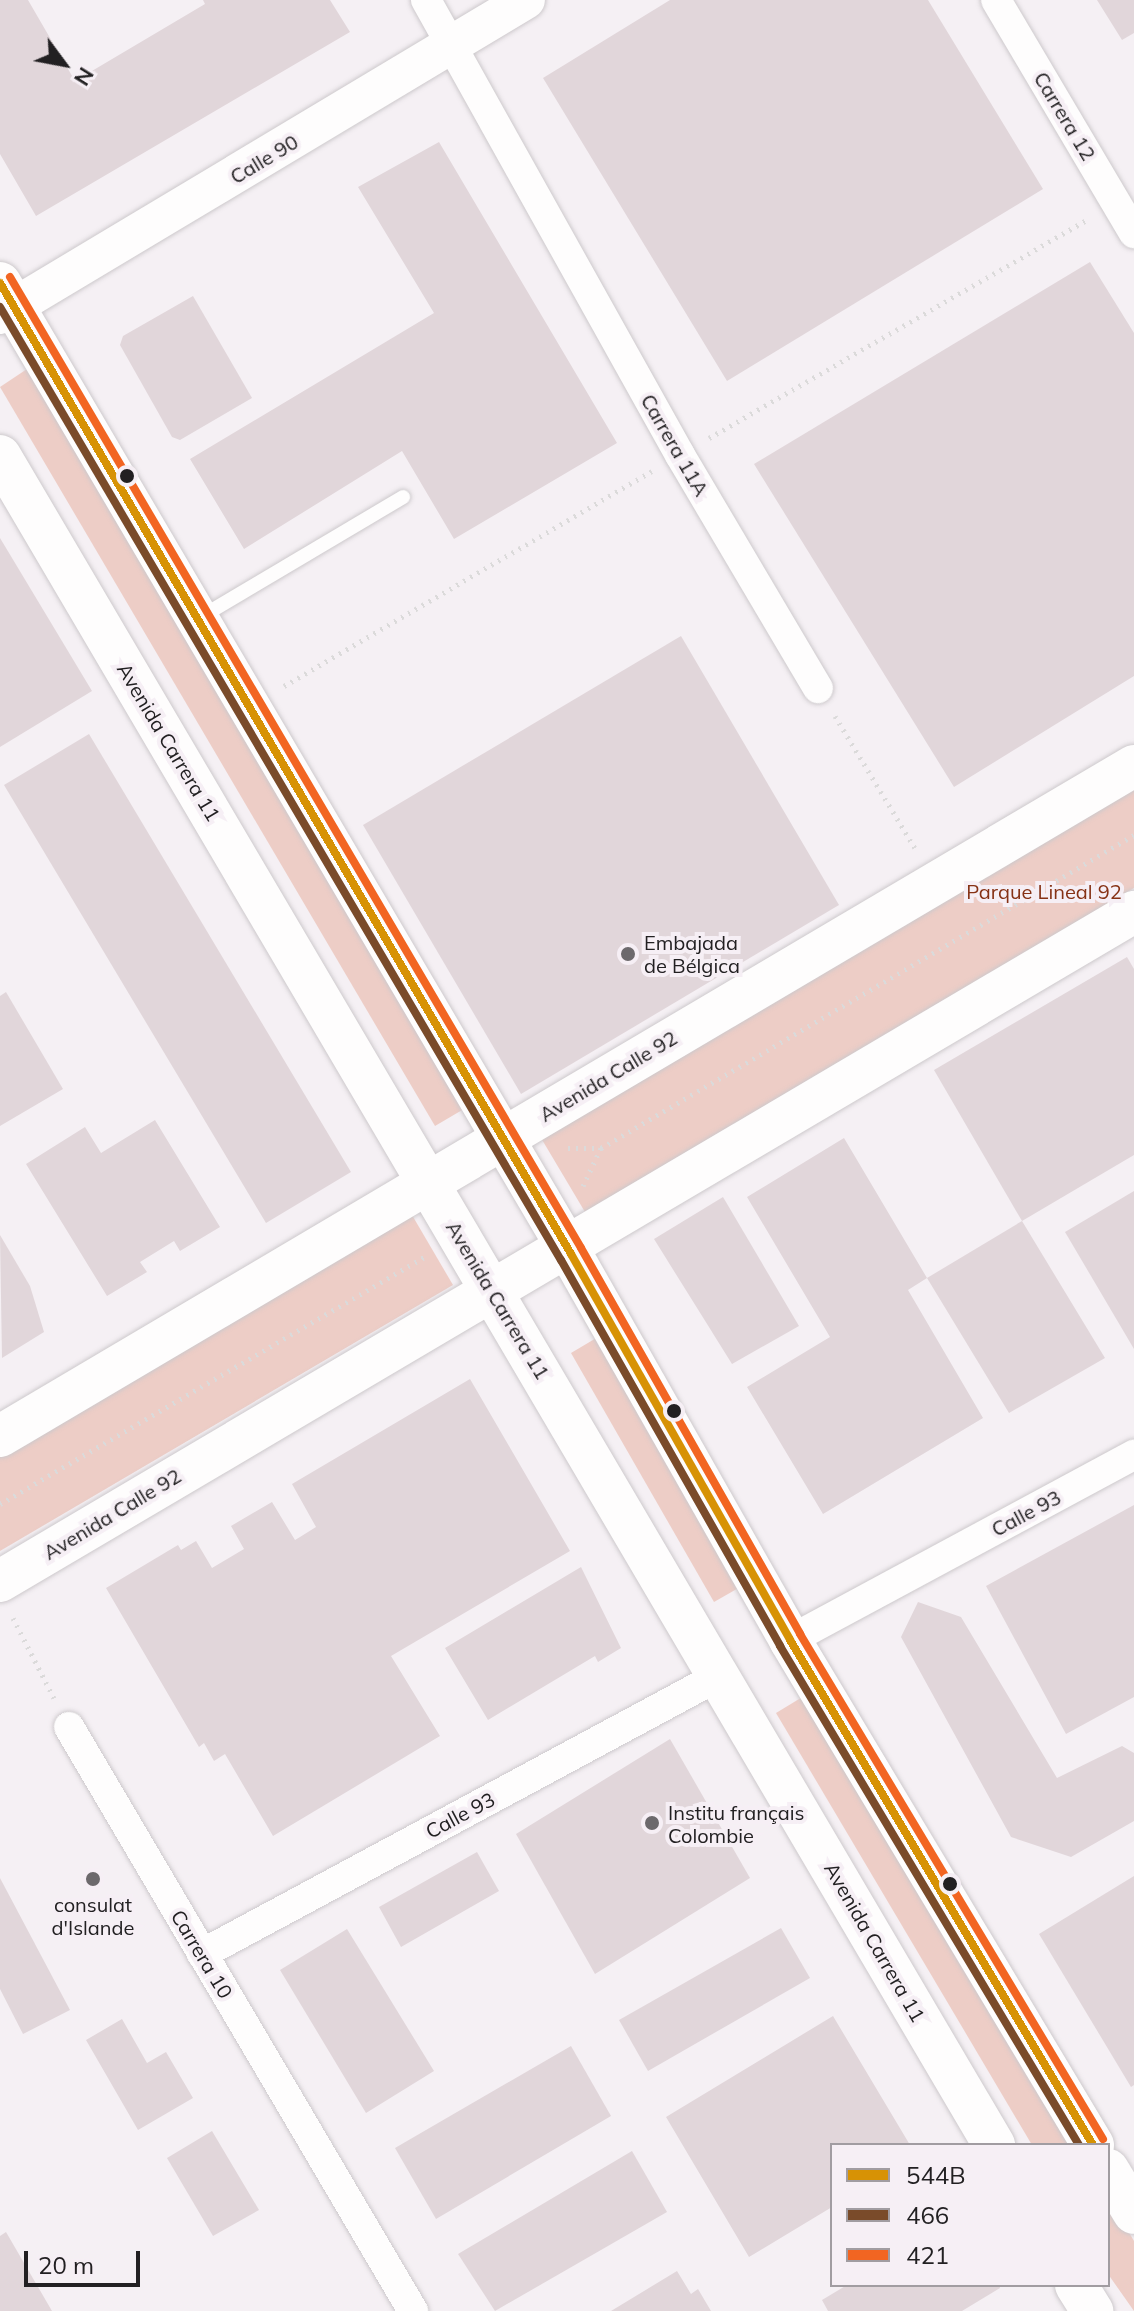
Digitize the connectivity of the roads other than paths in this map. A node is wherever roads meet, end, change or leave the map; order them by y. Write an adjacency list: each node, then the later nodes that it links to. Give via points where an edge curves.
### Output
1 (426, 0): 4 (street, Carrera 11A)
2 (526, 0): 4 (street, Calle 90)
3 (996, 0): 5 (street, Carrera 12)
4 (452, 45): 6 (street, Calle 90); 10 (street, Carrera 11A, via 680,455)
5 (1134, 233)
6 (5, 302): 9 (main road)
7 (0, 456): 14 (main road, Avenida Carrera 11)
8 (403, 497): 9 (lane)
9 (197, 619): 13 (main road)
10 (818, 688)
11 (1134, 766): 13 (main road, Avenida Calle 92)
12 (1134, 912): 15 (main road, Avenida Calle 92)
13 (502, 1139): 14 (main road, Avenida Calle 92); 15 (main road)
14 (428, 1182): 16 (main road, Avenida Carrera 11); 17 (main road, Avenida Calle 92)
15 (567, 1247): 16 (main road, Avenida Calle 92); 20 (main road)
16 (492, 1288): 19 (main road, Avenida Calle 92); 21 (main road, Avenida Carrera 11)
17 (0, 1436)
18 (1134, 1455): 20 (street, Calle 93)
19 (5, 1596)
20 (790, 1640): 25 (main road)
21 (719, 1676): 23 (street, Calle 93); 24 (main road, Avenida Carrera 11)
22 (69, 1727): 23 (street, Carrera 10)
23 (202, 1954): 29 (street, Carrera 10)
24 (993, 2143)
25 (1092, 2143)
26 (1110, 2173): 27 (main road)
27 (1134, 2213)
28 (1077, 2287): 30 (main road)
29 (413, 2311)
30 (1092, 2311)

